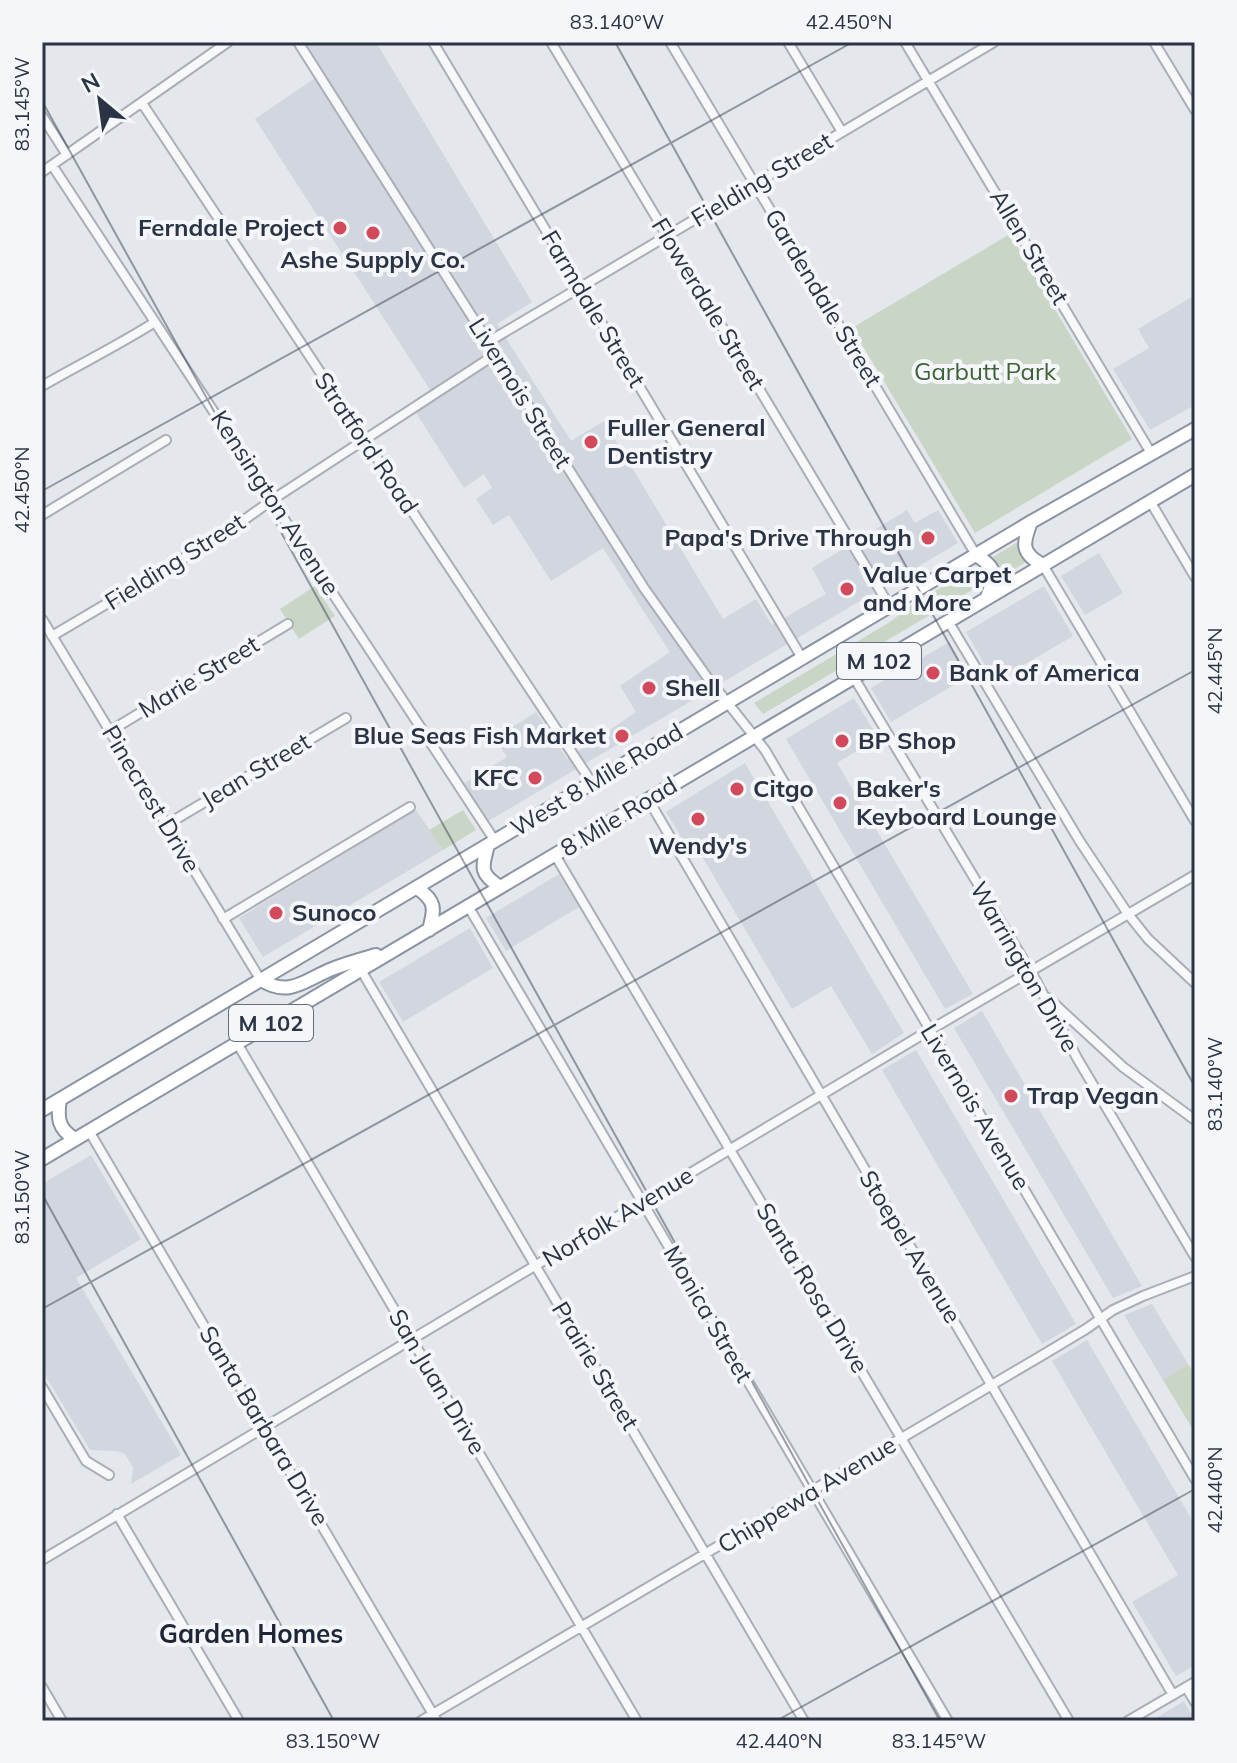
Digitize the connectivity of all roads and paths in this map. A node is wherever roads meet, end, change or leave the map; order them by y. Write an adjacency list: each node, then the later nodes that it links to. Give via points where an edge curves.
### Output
1 (228, 42): 11 (street)
2 (298, 42): 22 (street, Livernois Street)
3 (433, 42): 20 (street, Farmdale Street)
4 (551, 42): 19 (street, Flowerdale Street)
5 (670, 42): 18 (street, Gardendale Street)
6 (788, 42): 14 (street)
7 (905, 42): 10 (street, Allen Street)
8 (994, 42): 10 (street, Fielding Street)
9 (1154, 42): 12 (street)
10 (929, 81): 14 (street, Fielding Street); 28 (street, Allen Street)
11 (142, 103): 15 (street); 27 (street, Stratford Road)
12 (1195, 110)
13 (42, 116): 15 (street)
14 (842, 132): 18 (street, Fielding Street)
15 (67, 155): 16 (street)
16 (52, 165): 17 (street); 21 (street, Kensington Avenue)
17 (42, 172)
18 (754, 184): 19 (street, Fielding Street); 34 (street, Gardendale Street)
19 (667, 236): 20 (street, Fielding Street); 38 (street, Flowerdale Street)
20 (580, 288): 22 (street, Fielding Street); 43 (street, Farmdale Street)
21 (155, 322): 24 (street); 30 (street, Kensington Avenue)
22 (488, 342): 23 (street, Livernois Street)
23 (496, 354): 27 (street, Fielding Street); 45 (street, Livernois Street, via 644,588)
24 (43, 384)
25 (1195, 429): 28 (highway, West 8 Mile Road / M 102)
26 (166, 440): 32 (street)
27 (364, 441): 30 (street, Fielding Street); 49 (street, Stratford Road)
28 (1151, 453): 33 (highway, West 8 Mile Road / M 102)
29 (1195, 475): 31 (highway, 8 Mile Road / M 102)
30 (272, 500): 42 (street, Fielding Street, via 223,535); 54 (street, Kensington Avenue)
31 (1150, 501): 35 (highway, 8 Mile Road / M 102); 36 (street)
32 (42, 515)
33 (1031, 522): 34 (highway, West 8 Mile Road / M 102); 35 (highway, via 1026,551)
34 (976, 555): 37 (highway, via 993,569); 38 (highway, West 8 Mile Road / M 102)
35 (1043, 565): 37 (highway, 8 Mile Road / M 102); 52 (street)
36 (1195, 577)
37 (987, 597): 40 (highway, 8 Mile Road / M 102)
38 (890, 607): 43 (highway, West 8 Mile Road / M 102)
39 (42, 619): 42 (street, Pinecrest Drive)
40 (948, 621): 44 (highway, 8 Mile Road / M 102); 60 (street)
41 (288, 624): 47 (street, Marie Street)
42 (52, 636): 47 (street, Pinecrest Drive)
43 (802, 658): 45 (highway, West 8 Mile Road / M 102)
44 (853, 676): 48 (highway, 8 Mile Road / M 102); 65 (street, Warrington Drive)
45 (727, 703): 48 (street, Livernois Street); 49 (highway, West 8 Mile Road / M 102)
46 (346, 718): 53 (street, Jean Street)
47 (110, 731): 53 (street, Pinecrest Drive)
48 (754, 736): 50 (highway, 8 Mile Road / M 102); 69 (street, Livernois Avenue)
49 (592, 783): 54 (highway, West 8 Mile Road / M 102)
50 (648, 799): 55 (highway, 8 Mile Road / M 102); 71 (street, Stoepel Avenue)
51 (410, 807): 61 (street)
52 (1195, 821)
53 (166, 825): 61 (street, Pinecrest Drive)
54 (492, 843): 57 (highway, via 484,873); 58 (highway, West 8 Mile Road / M 102)
55 (555, 855): 57 (highway, 8 Mile Road / M 102); 77 (street, Santa Rosa Drive)
56 (1195, 875): 60 (street, Norfolk Avenue)
57 (500, 887): 59 (highway, 8 Mile Road / M 102)
58 (417, 888): 62 (highway, via 433,903); 66 (highway, West 8 Mile Road / M 102)
59 (468, 906): 62 (highway, 8 Mile Road / M 102); 79 (street, Monica Street)
60 (1128, 914): 65 (street, Norfolk Avenue); 67 (street)
61 (223, 919): 66 (street, Pinecrest Drive)
62 (429, 930): 63 (highway, 8 Mile Road / M 102)
63 (397, 948): 64 (highway, 8 Mile Road / M 102); 66 (highway, via 297,986 276,987)
64 (361, 970): 70 (highway, 8 Mile Road / M 102); 81 (street, Prairie Street)
65 (1030, 972): 68 (street, Warrington Drive); 69 (street, Norfolk Avenue)
66 (260, 979): 72 (highway, West 8 Mile Road / M 102)
67 (1195, 983)
68 (1042, 992): 74 (street, via 1123,1067); 80 (street, Warrington Drive)
69 (930, 1030): 71 (street, Norfolk Avenue); 83 (street, Livernois Avenue)
70 (237, 1043): 75 (highway, 8 Mile Road / M 102); 84 (street, San Juan Drive)
71 (821, 1096): 77 (street, Norfolk Avenue); 85 (street, Stoepel Avenue)
72 (60, 1099): 73 (highway, West 8 Mile Road / M 102); 76 (highway, via 59,1125)
73 (42, 1110)
74 (1195, 1120)
75 (89, 1131): 76 (highway, 8 Mile Road / M 102); 87 (street, Santa Barbara Drive)
76 (75, 1139): 78 (highway, 8 Mile Road / M 102)
77 (730, 1150): 79 (street, Norfolk Avenue); 88 (street, Santa Rosa Drive)
78 (42, 1159)
79 (642, 1202): 81 (street, Norfolk Avenue); 91 (street, Monica Street)
80 (1195, 1257)
81 (535, 1266): 84 (street, Norfolk Avenue); 93 (street, Prairie Street)
82 (1195, 1276): 83 (street, Chippewa Avenue)
83 (1100, 1318): 85 (street, Chippewa Avenue); 90 (street, Livernois Avenue)
84 (412, 1340): 87 (street, Norfolk Avenue); 95 (street, San Juan Drive)
85 (992, 1385): 88 (street, Chippewa Avenue); 98 (street, Stoepel Avenue)
86 (42, 1387): 89 (street, via 86,1461)
87 (264, 1427): 92 (street, Norfolk Avenue); 100 (street, Santa Barbara Drive)
88 (901, 1439): 91 (street, Chippewa Avenue); 107 (street, Santa Rosa Drive)
89 (109, 1475)
90 (1195, 1479)
91 (812, 1492): 93 (street, Chippewa Avenue); 106 (street, Monica Street)
92 (117, 1514): 94 (street, Norfolk Avenue); 102 (street)
93 (706, 1555): 95 (street, Chippewa Avenue); 105 (street, Prairie Street)
94 (42, 1560)
95 (582, 1628): 100 (street, Chippewa Avenue); 104 (street, San Juan Drive)
96 (1191, 1684): 98 (street); 99 (street)
97 (42, 1687): 101 (street)
98 (1173, 1695): 108 (street)
99 (1195, 1702)
100 (435, 1717): 103 (street, Chippewa Avenue)
101 (62, 1721)
102 (239, 1721)
103 (421, 1721)
104 (637, 1721)
105 (804, 1721)
106 (948, 1721)
107 (1069, 1721)
108 (1128, 1721)

